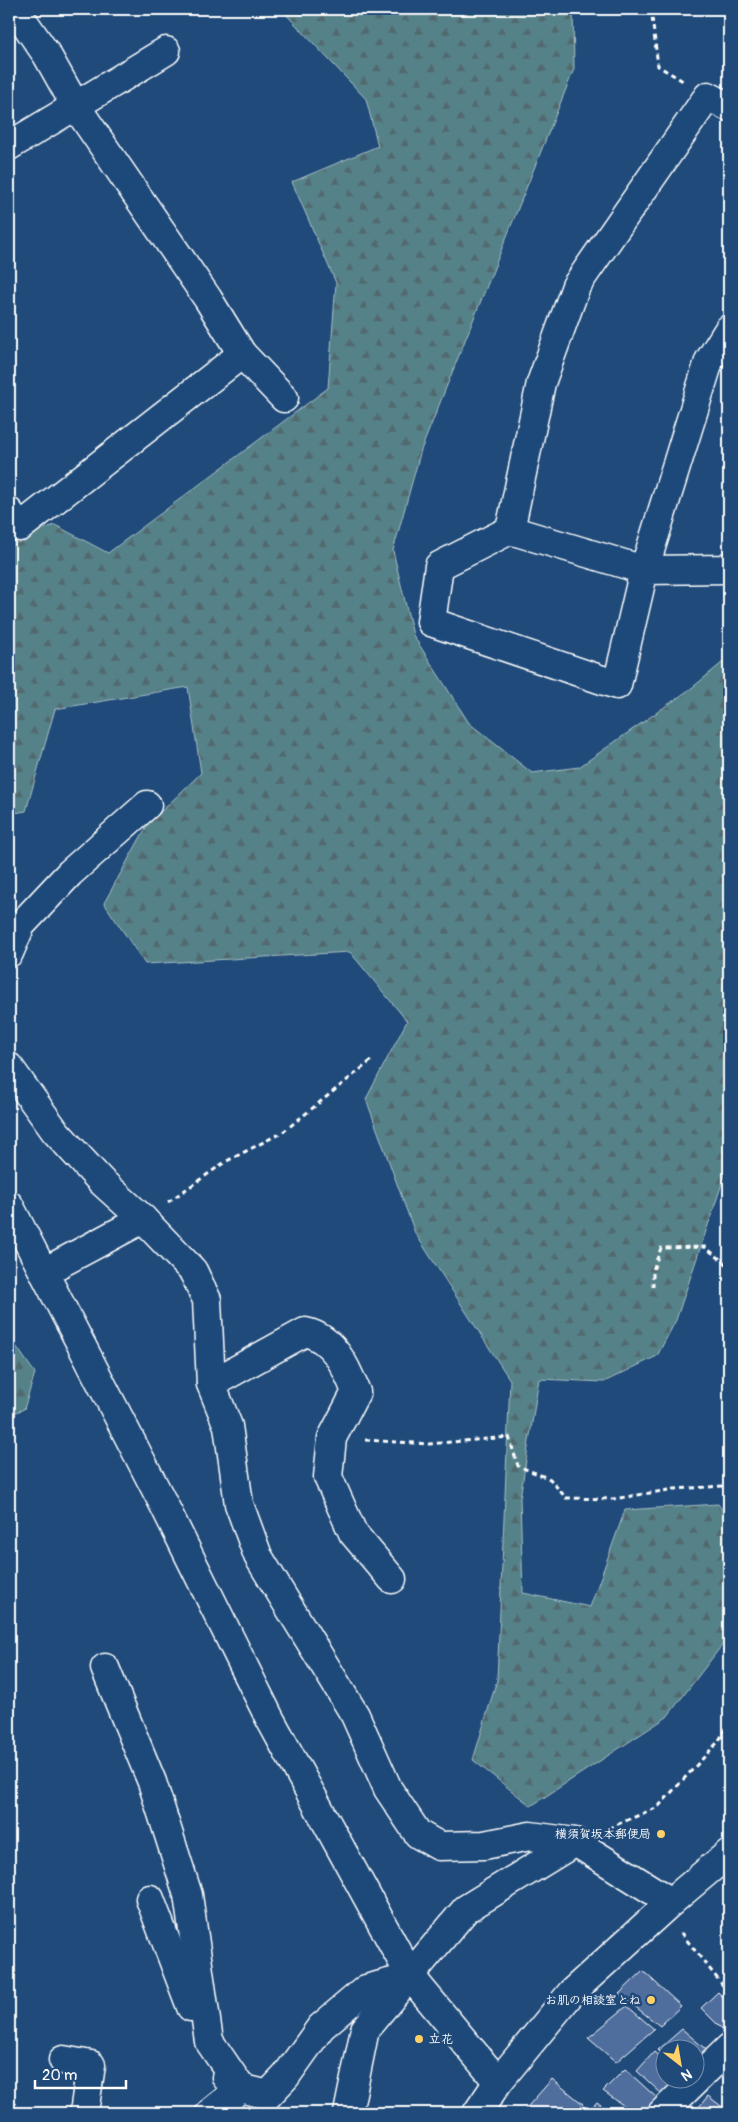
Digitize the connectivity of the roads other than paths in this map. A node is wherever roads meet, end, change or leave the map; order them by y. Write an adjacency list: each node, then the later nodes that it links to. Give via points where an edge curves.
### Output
1 (15, 9): 4 (street, via 47,55)
2 (166, 51): 4 (street)
3 (719, 102): 10 (street, via 576,286 541,383)
4 (75, 105): 5 (street); 7 (street)
5 (9, 146)
6 (729, 330): 12 (street, via 709,361)
7 (242, 354): 8 (street); 9 (street, via 20,528)
8 (284, 398)
9 (9, 512)
10 (510, 530): 12 (street); 12 (street, via 439,566 431,622 617,685)
11 (729, 566): 12 (street, via 728,569)
12 (644, 570)
13 (147, 805): 14 (street, via 70,873 21,925)
14 (9, 953)
15 (9, 1067): 17 (street, via 55,1131 101,1181)
16 (9, 1204): 18 (street)
17 (143, 1219): 18 (street); 19 (street, via 193,1271 207,1300)
18 (44, 1272): 26 (street, via 270,1719)
19 (211, 1384): 20 (street, via 305,1332 319,1335 345,1363 356,1392 332,1438 328,1477 353,1533); 22 (street, via 228,1426 239,1504 258,1556 355,1715 388,1789 418,1834 439,1846 484,1845 530,1836)
20 (392, 1580)
21 (105, 1668): 30 (street, via 152,1782 188,1895 209,2041)
22 (575, 1842): 25 (street); 26 (street, via 466,1909)
23 (729, 1853): 25 (street)
24 (150, 1899): 30 (street, via 210,2064)
25 (665, 1908): 29 (street, via 572,1992)
26 (411, 1978): 29 (street); 30 (street, via 366,1989 321,2027 286,2076 268,2095); 33 (street, via 365,2029)
27 (729, 2048): 35 (street)
28 (63, 2060): 31 (street, via 91,2065)
29 (498, 2082): 34 (street)
30 (241, 2088): 32 (street)
31 (84, 2113)
32 (210, 2113)
33 (348, 2113)
34 (477, 2113)
35 (662, 2113)

